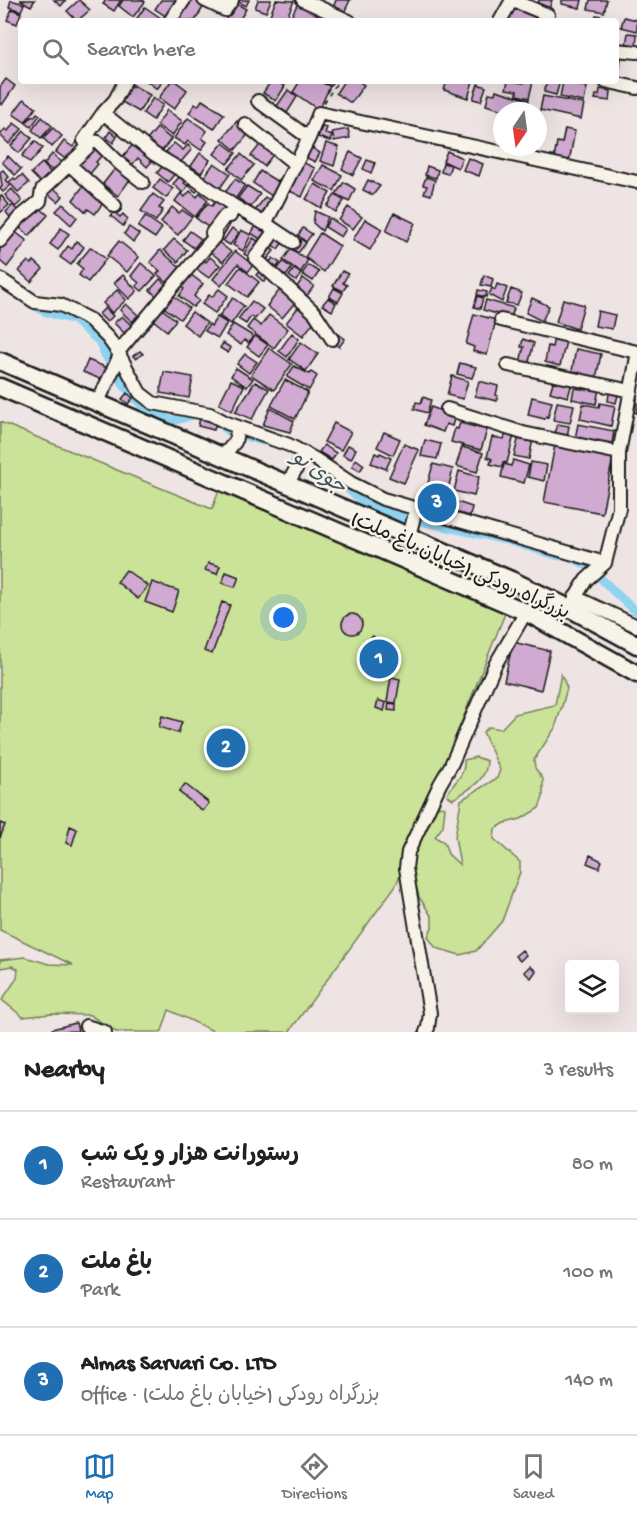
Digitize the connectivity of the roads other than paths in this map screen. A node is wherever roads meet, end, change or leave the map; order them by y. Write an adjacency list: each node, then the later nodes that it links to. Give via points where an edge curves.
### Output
1 (184, 0): 6 (street)
2 (204, 0): 3 (street, via 225,10)
3 (232, 0)
4 (303, 0): 7 (street)
5 (548, 15): 8 (street, via 512,0)
6 (172, 18)
7 (342, 18)
8 (502, 18)
9 (619, 50): 10 (street)
10 (637, 52)
11 (123, 84): 15 (street)
12 (619, 84): 13 (street)
13 (637, 88)
14 (258, 101): 17 (street)
15 (103, 113): 18 (street); 24 (street, via 154,154)
16 (245, 124): 19 (street)
17 (309, 138): 19 (street); 22 (street, via 319,113)
18 (84, 140): 20 (street, via 88,147); 21 (street, via 98,142)
19 (295, 164): 25 (street)
20 (70, 165): 23 (street); 26 (street, via 42,190 40,201)
21 (143, 182)
22 (637, 182)
23 (115, 206)
24 (234, 206): 25 (street); 32 (street, via 230,216 225,216 212,233 216,236)
25 (270, 227): 27 (street); 30 (street, via 255,258 315,313)
26 (0, 241)
27 (293, 242)
28 (0, 279): 32 (street, via 35,302 61,304 90,320 108,338)
29 (501, 320): 31 (street)
30 (332, 339)
31 (637, 352)
32 (118, 357): 38 (street); 40 (street, via 140,393 153,403 210,414)
33 (637, 357): 37 (street)
34 (0, 361): 38 (highway, بزرگراه رودکی (خیابان باغ ملت))
35 (508, 365): 37 (street)
36 (0, 387): 48 (highway, بزرگراه رودکی (خیابان باغ ملت))
37 (631, 391): 41 (street)
38 (97, 404): 42 (highway, بزرگراه رودکی (خیابان باغ ملت))
39 (447, 409): 41 (street, via 523,433)
40 (237, 434): 42 (street); 43 (street, via 289,445)
41 (619, 453): 46 (street, via 619,508)
42 (223, 456): 44 (highway, بزرگراه رودکی (خیابان باغ ملت))
43 (302, 457): 44 (street); 45 (street, via 382,499)
44 (288, 483): 45 (highway, بزرگراه رودکی (خیابان باغ ملت))
45 (413, 522): 46 (street); 47 (highway, بزرگراه رودکی (خیابان باغ ملت), via 511,580)
46 (601, 567): 47 (street, via 586,580)
47 (572, 602): 49 (street); 50 (highway, بزرگراه رودکی (خیابان باغ ملت))
48 (526, 612): 51 (highway, بزرگراه رودکی (خیابان باغ ملت)); 54 (street, via 495,666 408,852 406,868 430,1013)
49 (637, 626)
50 (637, 645)
51 (637, 674)
52 (86, 1026): 53 (street)
53 (105, 1032)
54 (426, 1032)

